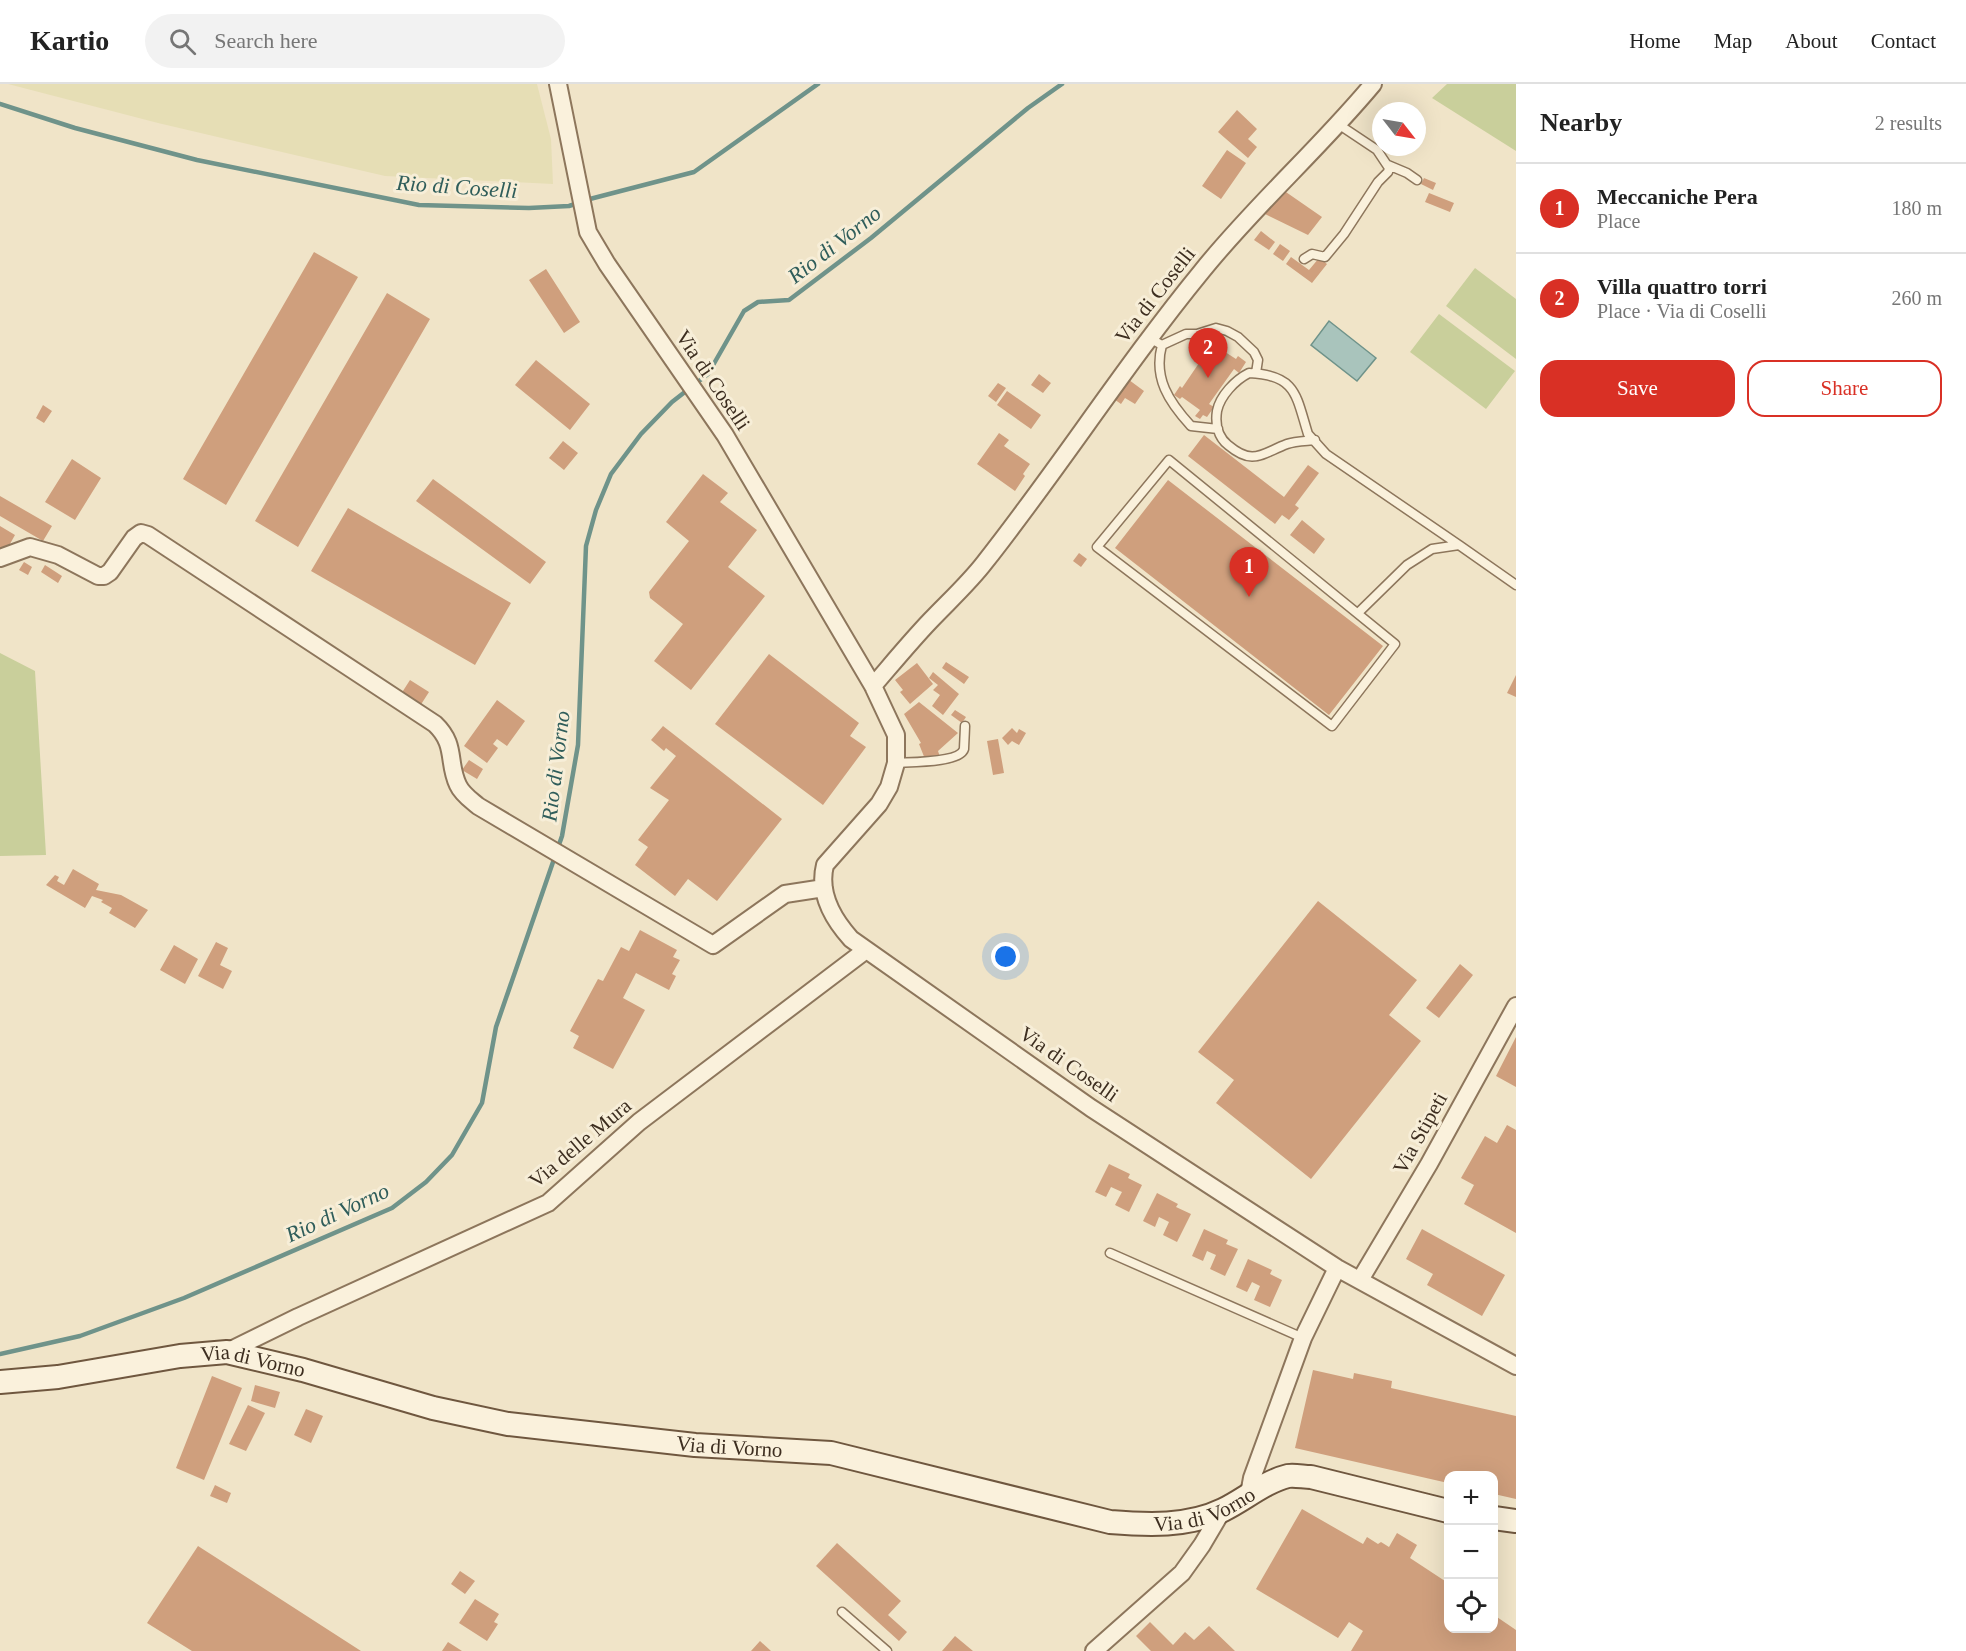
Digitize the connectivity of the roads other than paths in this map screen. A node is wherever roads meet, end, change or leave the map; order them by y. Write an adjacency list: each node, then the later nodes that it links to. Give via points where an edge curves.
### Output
1 (558, 84): 15 (street, Via di Coselli, via 588,231 704,402)
2 (1373, 84): 3 (street, Via di Coselli)
3 (1338, 124): 4 (lane, via 1377,150); 7 (street, Via di Coselli, via 1203,269)
4 (1388, 165): 5 (lane); 6 (lane, via 1388,172 1328,254 1312,254)
5 (1417, 180)
6 (1304, 259)
7 (1155, 341): 8 (lane, via 1216,328 1227,331 1254,352 1258,360); 9 (lane, via 1165,392 1171,402 1191,426); 15 (street, Via di Coselli, via 983,564)
8 (1256, 373): 9 (lane, via 1244,376 1225,394 1217,412); 10 (lane, via 1290,386 1299,401 1308,434)
9 (1218, 429): 10 (lane, via 1226,444 1248,457 1287,444)
10 (1315, 440): 11 (lane, via 1326,454)
11 (1459, 545): 13 (lane); 14 (lane, via 1432,549 1407,565)
12 (0, 558): 18 (street, via 30,547 104,576 134,538 141,533 148,536 435,724 447,739 458,785 478,806 714,945 785,894)
13 (1516, 585)
14 (1358, 613): 14 (lane, via 1169,460 1097,547 1332,726 1395,644)
15 (873, 686): 17 (street, Via di Coselli, via 896,735)
16 (965, 726): 17 (lane, via 964,749 953,758)
17 (896, 763): 18 (street, Via di Coselli, via 890,787 879,804 825,865)
18 (824, 888): 19 (street, Via di Coselli, via 836,923)
19 (866, 950): 22 (street, Via di Coselli, via 1091,1108); 25 (street, Via delle Mura, via 639,1122 548,1203)
20 (1516, 1006): 23 (street, Via Stipeti)
21 (1110, 1253): 24 (lane)
22 (1337, 1268): 23 (street, Via di Coselli); 24 (street)
23 (1360, 1280): 26 (street, Via di Coselli)
24 (1303, 1338): 28 (street)
25 (227, 1352): 27 (street, Via di Vorno); 30 (street, Via di Vorno, via 432,1408 508,1424 695,1445 831,1454 1110,1522 1148,1526 1181,1523)
26 (1516, 1366)
27 (0, 1382)
28 (1249, 1494): 29 (street, Via di Vorno, via 1289,1476); 30 (street, Via di Vorno)
29 (1444, 1510)
30 (1222, 1511): 35 (street, via 1182,1573)
31 (1498, 1519): 32 (street)
32 (1516, 1521)
33 (842, 1612): 34 (lane)
34 (887, 1651)
35 (1094, 1651)

